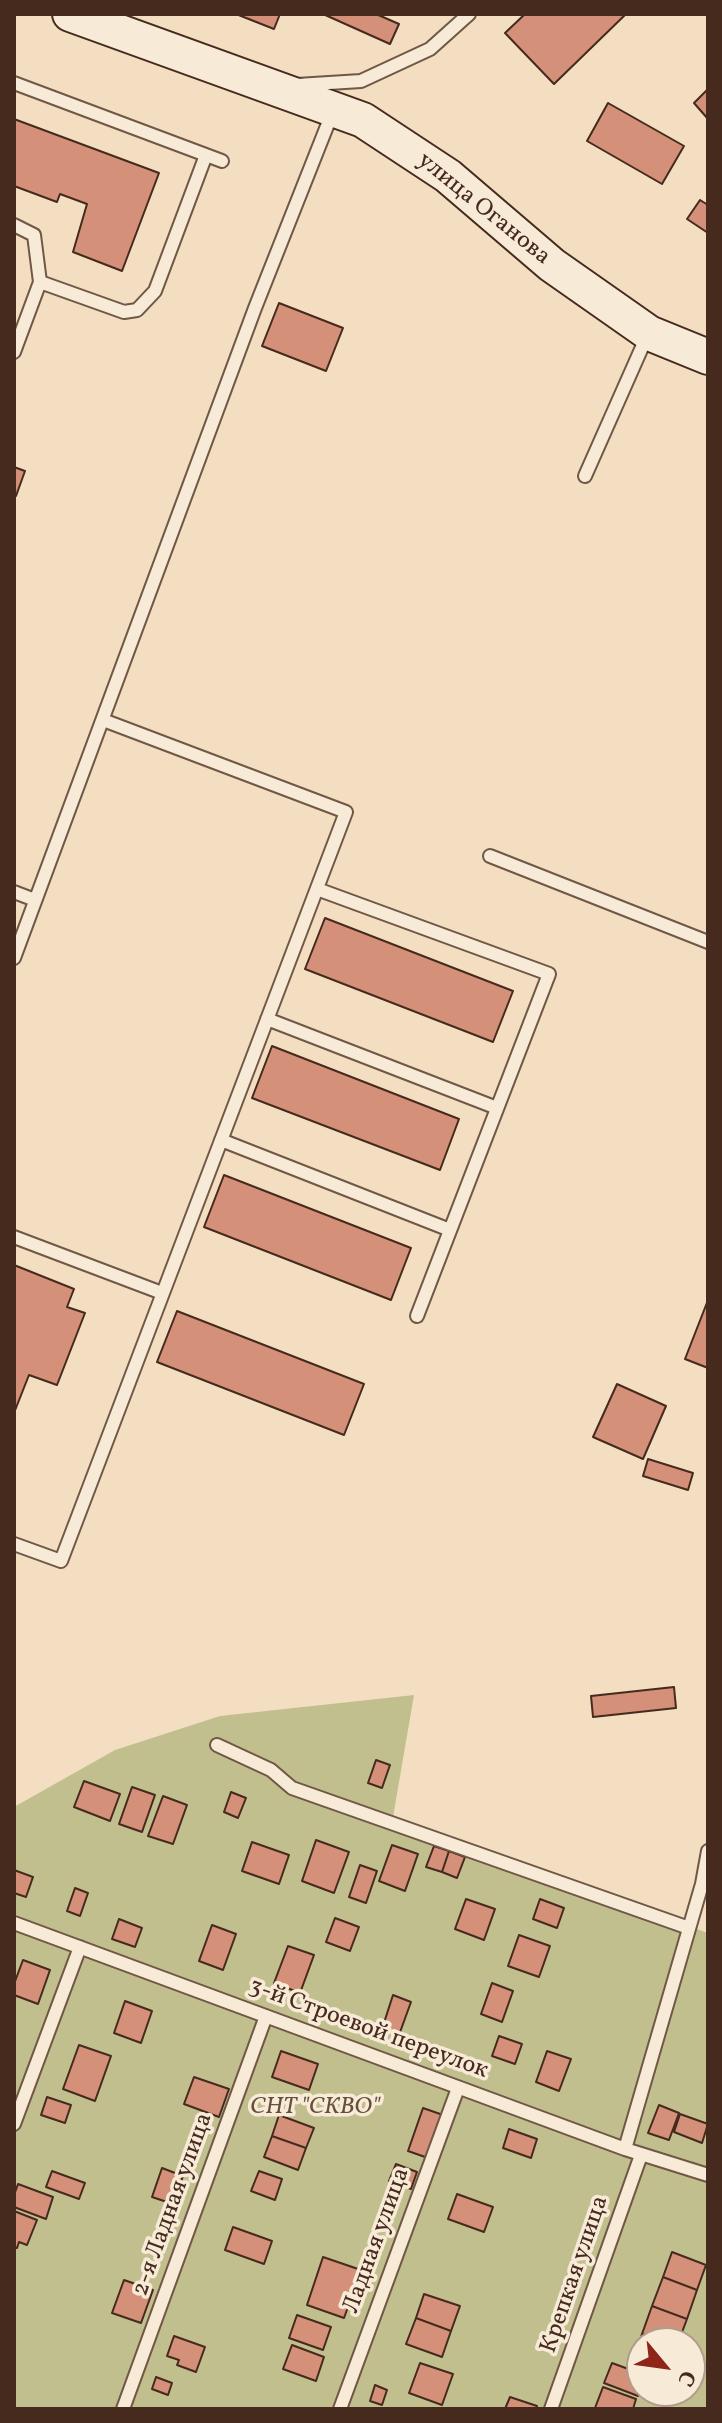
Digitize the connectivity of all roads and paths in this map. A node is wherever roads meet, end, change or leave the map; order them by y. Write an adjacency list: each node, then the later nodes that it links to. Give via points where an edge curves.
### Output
1 (70, 14): 4 (main road, улица Оганова)
2 (469, 14): 4 (lane, via 430,49 361,81)
3 (14, 83): 6 (lane)
4 (274, 87): 5 (main road, улица Оганова)
5 (334, 109): 10 (main road, улица Оганова, via 363,120 448,176 552,265); 14 (lane)
6 (206, 155): 7 (lane); 9 (lane, via 155,291 144,305 124,312)
7 (222, 161)
8 (14, 225): 9 (lane, via 34,235)
9 (40, 282): 11 (lane)
10 (649, 333): 12 (main road, улица Оганова); 13 (lane)
11 (14, 352)
12 (708, 357)
13 (585, 476)
14 (103, 720): 16 (lane, via 346,812); 18 (lane)
15 (490, 856): 19 (lane)
16 (317, 889): 21 (lane); 22 (lane, via 549,974)
17 (14, 892): 18 (lane)
18 (35, 900): 20 (lane)
19 (708, 942)
20 (14, 958)
21 (267, 1019): 22 (lane); 23 (lane)
22 (497, 1108): 24 (lane)
23 (221, 1140): 24 (lane); 26 (lane)
24 (450, 1230): 27 (lane)
25 (14, 1237): 26 (lane)
26 (162, 1293): 28 (lane, via 61,1561)
27 (417, 1316)
28 (14, 1544)
29 (217, 1745): 32 (lane, via 271,1770 292,1788)
30 (708, 1851): 32 (lane)
31 (14, 1923): 33 (lane, 3-й Строевой переулок)
32 (689, 1928): 37 (lane)
33 (80, 1947): 34 (lane, 3-й Строевой переулок); 36 (lane)
34 (266, 2016): 35 (lane, 3-й Строевой переулок); 40 (lane, 2-я Ладная улица)
35 (458, 2088): 37 (lane, 3-й Строевой переулок); 41 (lane, Ладная улица)
36 (14, 2124)
37 (625, 2149): 38 (lane, 3-й Строевой переулок)
38 (641, 2155): 39 (lane, 3-й Строевой переулок); 42 (lane, Крепкая улица)
39 (708, 2175)
40 (123, 2409)
41 (340, 2409)
42 (551, 2409)

